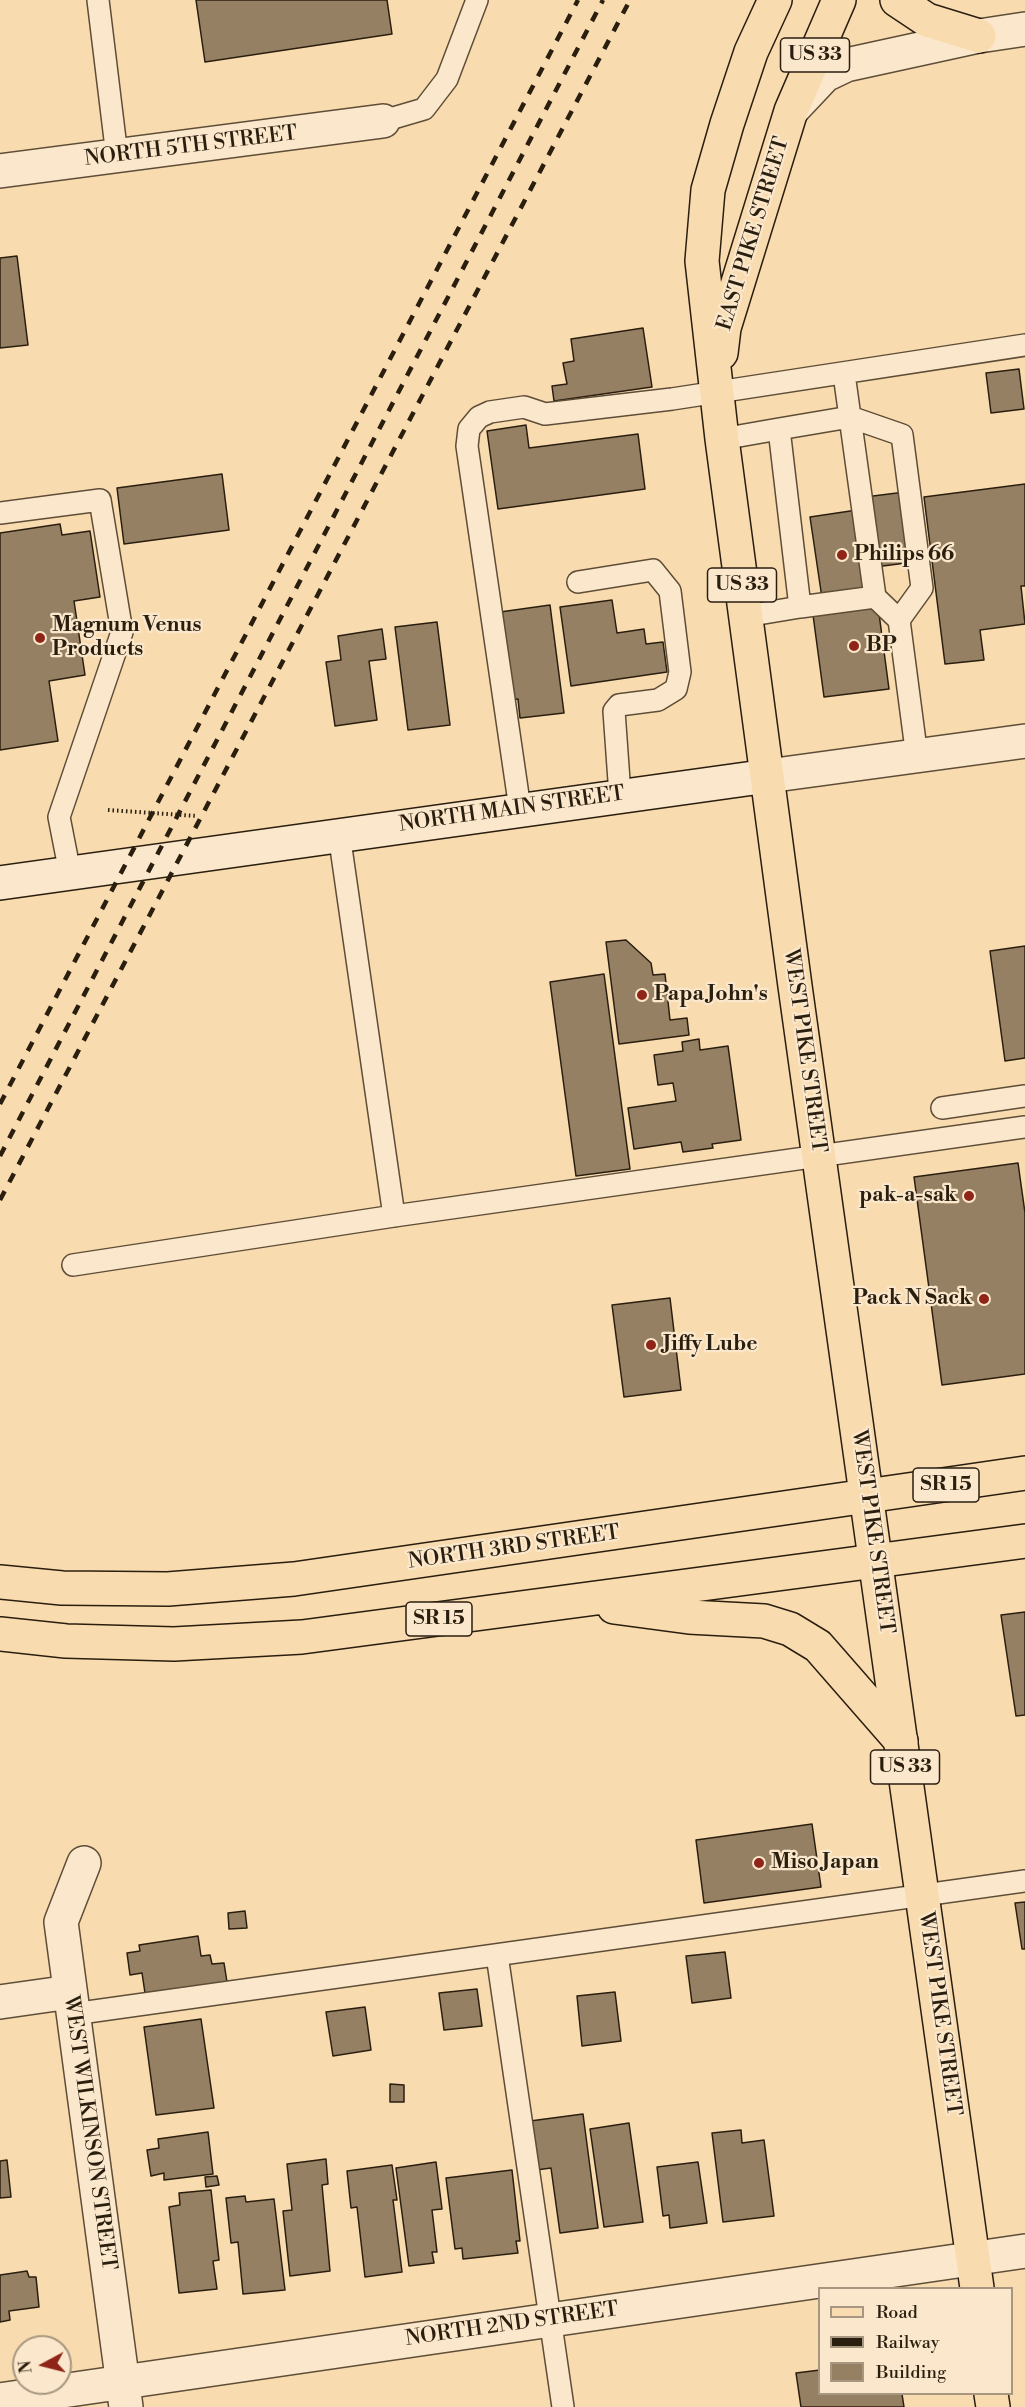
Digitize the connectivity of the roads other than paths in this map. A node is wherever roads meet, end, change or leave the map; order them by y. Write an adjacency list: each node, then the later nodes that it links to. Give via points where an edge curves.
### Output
1 (98, 0): 10 (lane)
2 (477, 0): 9 (lane, via 447,79 424,109)
3 (776, 0): 14 (main road, EAST PIKE STREET / US 33, via 751,52 707,202 702,261)
4 (839, 0): 8 (main road, US 33)
5 (897, 0): 7 (main road, via 927,20)
6 (1025, 30): 7 (street)
7 (979, 36): 8 (street, via 846,65 825,75)
8 (791, 111): 14 (main road, EAST PIKE STREET / US 33, via 724,328)
9 (383, 121): 10 (street, NORTH 5TH STREET)
10 (117, 156): 11 (street, NORTH 5TH STREET)
11 (0, 171)
12 (1025, 345): 13 (lane)
13 (844, 374): 14 (lane); 15 (lane)
14 (717, 393): 17 (main road, EAST PIKE STREET / US 33); 28 (lane, via 545,414 524,407 490,412 479,417 469,429 467,446)
15 (850, 417): 16 (lane); 20 (lane); 23 (lane, via 902,435 922,588)
16 (778, 429): 17 (lane); 21 (lane)
17 (722, 439): 22 (main road, EAST PIKE STREET / US 33)
18 (0, 513): 30 (lane, via 100,500 122,632 59,817)
19 (578, 582): 27 (lane, via 652,570 670,591 680,672 676,689 658,700 620,705 614,711)
20 (875, 597): 21 (lane); 23 (lane)
21 (800, 607): 22 (lane)
22 (746, 616): 26 (main road, EAST PIKE STREET / US 33)
23 (899, 620): 25 (lane)
24 (1025, 741): 25 (street, NORTH MAIN STREET)
25 (917, 757): 26 (street, NORTH MAIN STREET)
26 (768, 776): 27 (street, NORTH MAIN STREET); 35 (main road, WEST PIKE STREET / US 33)
27 (620, 795): 28 (street, NORTH MAIN STREET)
28 (520, 809): 29 (street, NORTH MAIN STREET)
29 (339, 834): 30 (street, NORTH MAIN STREET); 36 (lane)
30 (70, 873): 31 (street, NORTH MAIN STREET)
31 (0, 883)
32 (1025, 1096): 33 (lane)
33 (942, 1108)
34 (1025, 1127): 35 (lane)
35 (819, 1156): 36 (lane); 39 (main road, WEST PIKE STREET / US 33)
36 (394, 1216): 37 (lane)
37 (73, 1265)
38 (1025, 1473): 39 (main road, NORTH 3RD STREET / SR 15)
39 (867, 1497): 41 (main road, WEST PIKE STREET / US 33); 42 (main road, NORTH 3RD STREET / SR 15, via 294,1580 168,1589 62,1588)
40 (1025, 1541): 41 (main road, SR 15)
41 (876, 1562): 43 (main road, SR 15); 45 (main road, WEST PIKE STREET / US 33)
42 (0, 1582)
43 (574, 1602): 44 (main road, SR 15, via 302,1637 174,1644 66,1641); 45 (main road, via 689,1617 764,1621 790,1629 818,1646)
44 (0, 1634)
45 (901, 1741): 48 (main road, WEST PIKE STREET / US 33)
46 (84, 1863): 51 (street, WEST WILKINSON STREET, via 62,1922)
47 (1025, 1881): 48 (lane)
48 (922, 1895): 49 (lane); 53 (main road, WEST PIKE STREET / US 33)
49 (496, 1955): 51 (lane); 56 (lane)
50 (0, 2002): 51 (street)
51 (71, 2003): 57 (street, WEST WILKINSON STREET)
52 (1025, 2251): 53 (street, NORTH 2ND STREET)
53 (975, 2274): 54 (street, NORTH 2ND STREET)
54 (855, 2287)
55 (818, 2291): 56 (street, NORTH 2ND STREET)
56 (550, 2320): 57 (street, NORTH 2ND STREET); 59 (lane)
57 (124, 2395): 58 (street, NORTH 2ND STREET)
58 (0, 2400)
59 (563, 2407)

